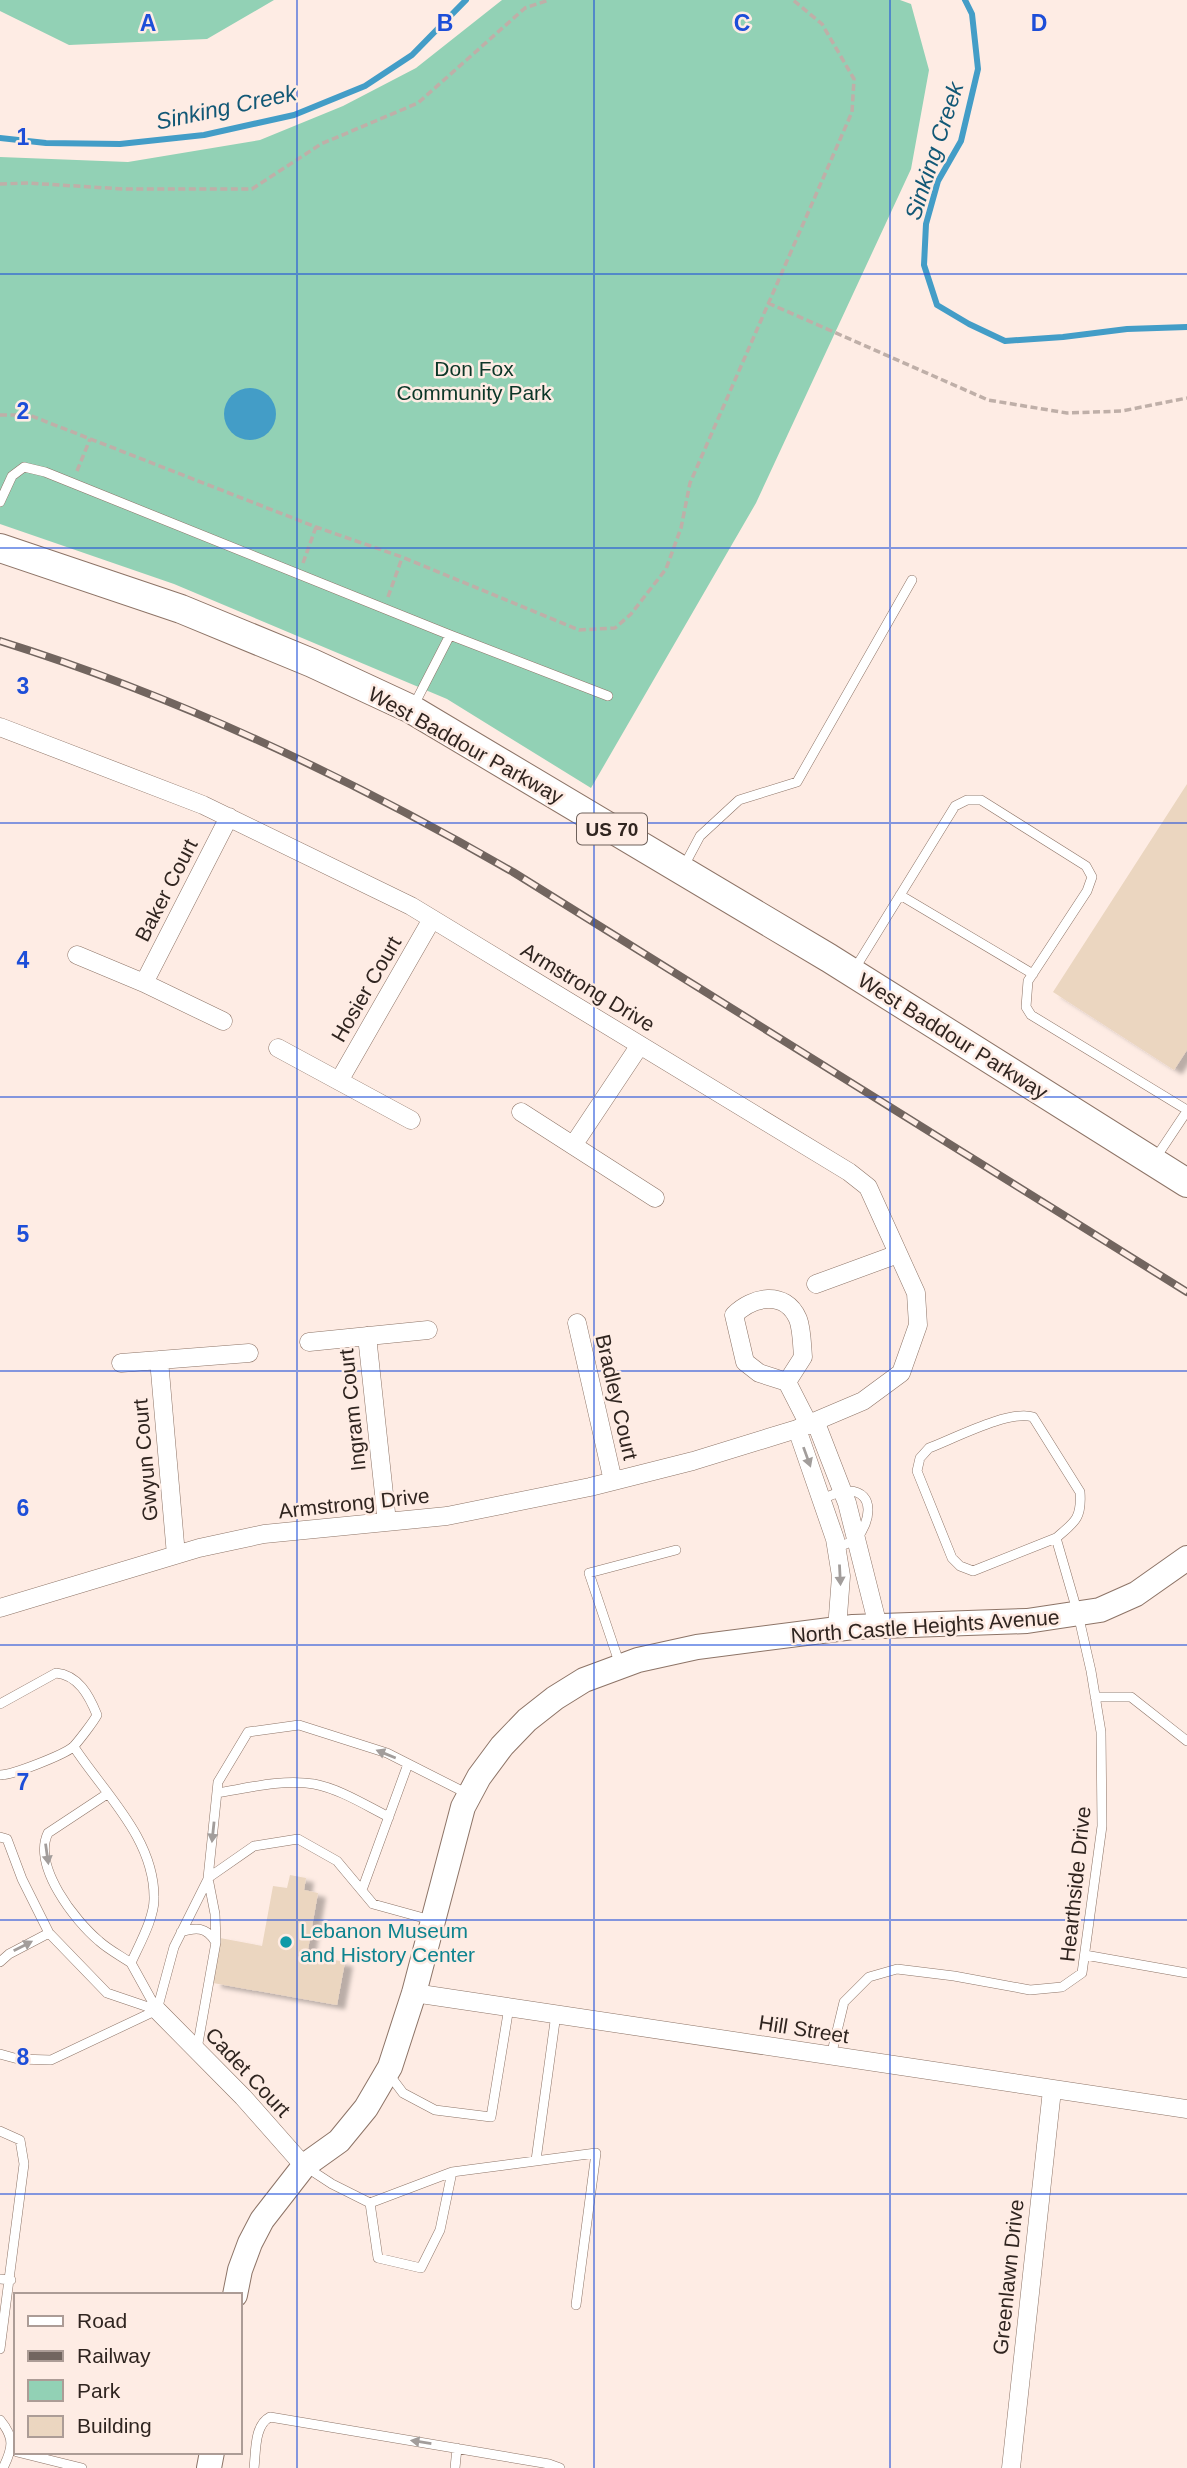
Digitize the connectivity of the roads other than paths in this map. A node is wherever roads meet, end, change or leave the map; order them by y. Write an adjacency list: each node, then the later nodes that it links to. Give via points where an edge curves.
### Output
1 (0, 502): 4 (lane, via 12,476 24,467 45,471)
2 (0, 548): 6 (main road, West Baddour Parkway / US 70, via 181,609)
3 (912, 580): 9 (lane, via 797,782 739,800 700,836)
4 (450, 635): 5 (lane); 6 (lane)
5 (608, 696)
6 (411, 709): 9 (main road, West Baddour Parkway / US 70)
7 (0, 727): 8 (street, Armstrong Drive)
8 (229, 817): 11 (street, Armstrong Drive); 15 (street, Baker Court)
9 (682, 870): 13 (main road, West Baddour Parkway / US 70)
10 (900, 895): 13 (lane); 14 (lane); 14 (lane, via 955,807 967,800 981,800 1086,866 1093,877)
11 (432, 919): 17 (street, Armstrong Drive); 19 (street, Hosier Court)
12 (77, 955): 15 (street)
13 (852, 973): 24 (main road, West Baddour Parkway / US 70)
14 (1033, 974): 20 (lane, via 1025,994 1031,1015)
15 (144, 983): 16 (street)
16 (223, 1021)
17 (640, 1045): 23 (street); 27 (street, Armstrong Drive, via 868,1187)
18 (278, 1048): 19 (street)
19 (340, 1081): 22 (street)
20 (1187, 1111): 24 (lane)
21 (521, 1112): 23 (street)
22 (411, 1120)
23 (574, 1144): 26 (street)
24 (1153, 1162): 25 (main road, West Baddour Parkway / US 70)
25 (1187, 1183)
26 (655, 1198)
27 (898, 1254): 28 (street); 37 (street, Armstrong Drive, via 916,1293 918,1325 901,1373 863,1401)
28 (817, 1284)
29 (578, 1323): 38 (street, Bradley Court)
30 (428, 1330): 31 (street, Ingram Court)
31 (367, 1335): 32 (street, Ingram Court); 41 (street, Ingram Court)
32 (309, 1342)
33 (249, 1353): 34 (street)
34 (159, 1360): 35 (street); 46 (street, Gwyun Court)
35 (121, 1363)
36 (787, 1382): 36 (street, via 759,1373 745,1362 734,1315 758,1299 771,1297 788,1305 798,1319 803,1357); 37 (street)
37 (807, 1426): 38 (street, Armstrong Drive); 39 (street); 40 (street, one-way to 40)
38 (613, 1481): 41 (street, Armstrong Drive, via 447,1516)
39 (842, 1491): 40 (lane); 43 (street)
40 (822, 1499): 44 (street)
41 (387, 1522): 46 (street, Armstrong Drive, via 264,1534)
42 (1056, 1538): 42 (lane, via 1077,1520 1080,1492 1033,1418 1008,1418 929,1448 920,1458 917,1471 952,1558 960,1566 973,1571); 49 (lane, Hearthside Drive)
43 (855, 1541): 44 (lane); 50 (street)
44 (836, 1547): 51 (street, one-way to 51, via 841,1576)
45 (676, 1549): 52 (lane, via 589,1573)
46 (176, 1555): 48 (street, Armstrong Drive)
47 (1187, 1558): 49 (street, North Castle Heights Avenue, via 1136,1594)
48 (0, 1608)
49 (1078, 1614): 50 (street, North Castle Heights Avenue, via 1027,1621); 53 (lane, Hearthside Drive)
50 (878, 1626): 51 (street, North Castle Heights Avenue)
51 (838, 1629): 52 (street, North Castle Heights Avenue, via 697,1647)
52 (620, 1667): 61 (street, North Castle Heights Avenue, via 584,1680 527,1720 502,1746)
53 (1095, 1697): 55 (lane, via 1132,1697); 70 (lane, Hearthside Drive, via 1101,1732 1102,1825)
54 (0, 1704): 56 (lane, via 56,1673 74,1677 97,1715)
55 (1187, 1741)
56 (74, 1746): 58 (lane, via 18,1772); 60 (lane)
57 (408, 1763): 59 (lane, one-way to 59, via 299,1725 248,1732); 61 (lane); 62 (lane)
58 (0, 1775)
59 (216, 1793): 62 (lane, via 278,1783 315,1784); 64 (lane, one-way to 64)
60 (107, 1794): 72 (lane, via 129,1822 150,1864 155,1899); 72 (lane, one-way to 72, via 48,1833 45,1849 54,1884 73,1913 101,1943)
61 (470, 1794): 66 (street, North Castle Heights Avenue)
62 (389, 1817): 65 (lane)
63 (0, 1837): 68 (lane, via 8,1839)
64 (208, 1878): 65 (lane, via 254,1846 298,1839 337,1861); 67 (lane); 69 (lane)
65 (362, 1890): 66 (lane, via 373,1903)
66 (433, 1920): 74 (street, North Castle Heights Avenue)
67 (181, 1932): 69 (lane, via 201,1928); 76 (lane)
68 (49, 1933): 71 (lane, one-way to 68); 76 (lane, via 107,1993)
69 (216, 1942): 78 (lane)
70 (1085, 1955): 73 (lane); 80 (lane, Hearthside Drive, via 1082,1973 1062,1987 1030,1990 897,1969 869,1977 844,2001)
71 (0, 1962)
72 (131, 1963): 76 (lane)
73 (1187, 1973)
74 (414, 1993): 75 (street, Hill Street); 81 (street, North Castle Heights Avenue)
75 (509, 2007): 77 (street, Hill Street); 81 (lane, via 491,2117 435,2110 403,2093)
76 (157, 2010): 78 (street, Cadet Court); 79 (lane, via 51,2060)
77 (556, 2014): 80 (street, Hill Street); 85 (lane)
78 (197, 2050): 86 (street, Cadet Court)
79 (0, 2054)
80 (831, 2056): 82 (street, Hill Street)
81 (387, 2072): 86 (street, North Castle Heights Avenue, via 339,2141)
82 (1052, 2090): 83 (street, Hill Street); 104 (street, Greenlawn Drive)
83 (1187, 2109)
84 (0, 2131): 90 (lane, via 20,2140 24,2164)
85 (536, 2161): 87 (lane); 92 (lane, via 596,2153)
86 (304, 2166): 88 (lane); 91 (street, North Castle Heights Avenue, via 262,2220 240,2270)
87 (452, 2172): 88 (lane); 88 (lane, via 440,2230 421,2268 378,2258)
88 (370, 2203)
89 (0, 2279): 90 (lane)
90 (11, 2280): 93 (lane)
91 (235, 2293)
92 (576, 2305)
93 (0, 2349)
94 (0, 2420): 95 (lane, via 10,2431)
95 (14, 2448)
96 (457, 2448): 101 (lane, one-way to 101, via 270,2417 259,2429); 102 (lane); 103 (lane)
97 (14, 2453): 99 (lane)
98 (23, 2454): 100 (lane)
99 (3, 2468)
100 (82, 2468)
101 (254, 2468)
102 (455, 2468)
103 (560, 2468)
104 (1011, 2468)

